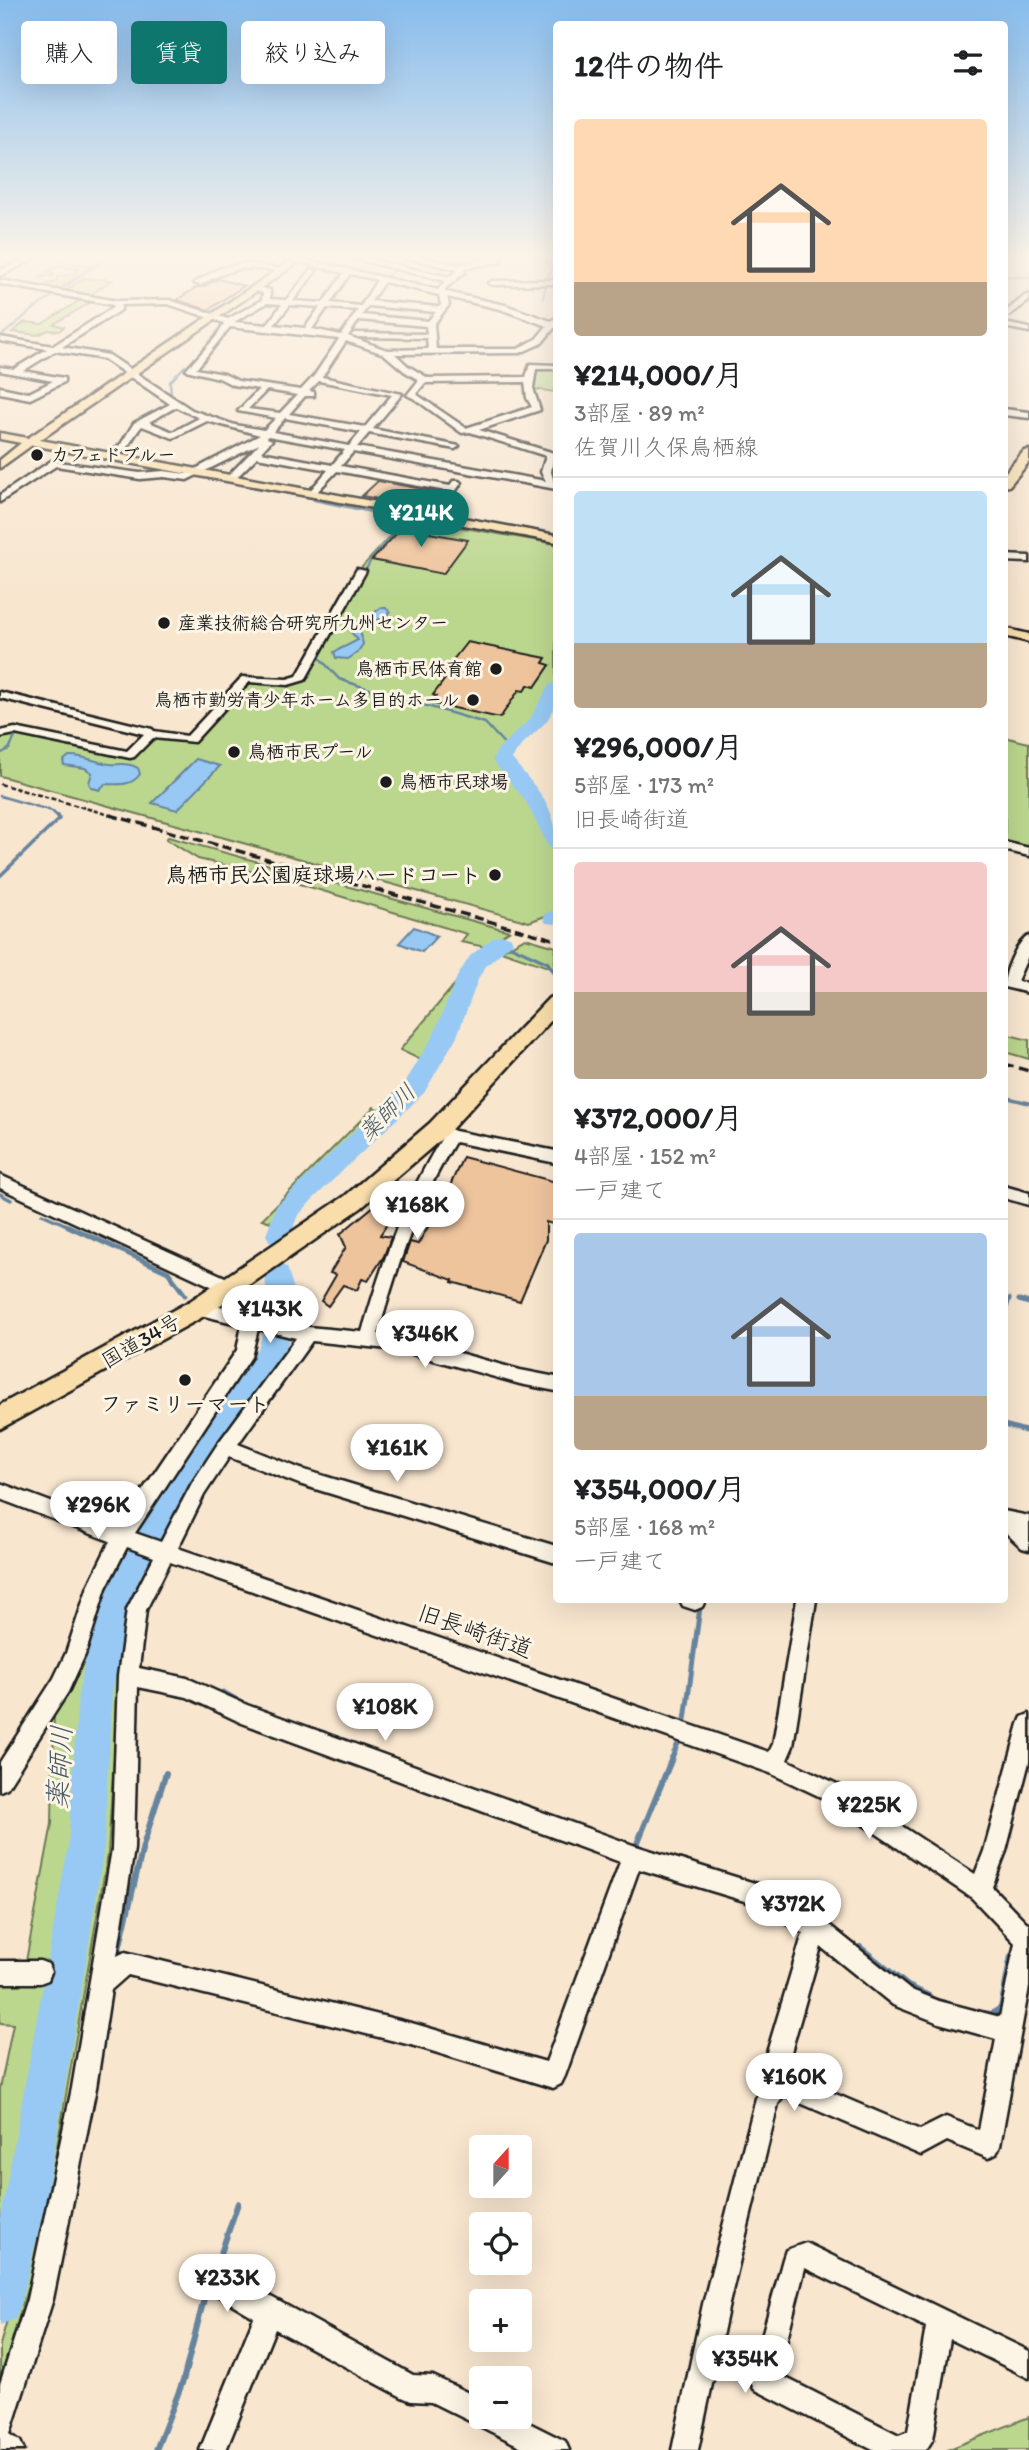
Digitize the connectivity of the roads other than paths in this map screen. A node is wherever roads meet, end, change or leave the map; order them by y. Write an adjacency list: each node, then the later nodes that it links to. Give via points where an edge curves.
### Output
1 (3, 369): 9 (street)
2 (19, 369): 9 (street)
3 (124, 369): 10 (street)
4 (135, 369): 10 (main road)
5 (191, 369): 14 (street)
6 (327, 369): 11 (street)
7 (409, 369): 13 (street)
8 (532, 369): 12 (street)
9 (16, 371): 15 (street, via 61,380 30,396)
10 (130, 373): 19 (street); 31 (main road)
11 (321, 379): 16 (street); 17 (street)
12 (528, 379): 13 (street); 28 (street, via 537,408)
13 (424, 381): 18 (street)
14 (265, 387): 16 (street); 24 (street, via 242,411)
15 (0, 390)
16 (307, 394): 24 (street)
17 (398, 394): 18 (street); 27 (street)
18 (411, 395): 28 (street)
19 (176, 404): 25 (street); 26 (street)
20 (1008, 405): 21 (street)
21 (1029, 408)
22 (1008, 412): 23 (street)
23 (1029, 415)
24 (285, 416): 27 (street); 29 (street)
25 (205, 419): 26 (street, via 173,435); 29 (street)
26 (141, 422): 36 (street)
27 (367, 430): 32 (street); 33 (street)
28 (468, 430): 32 (street); 43 (street, via 551,455 546,472)
29 (268, 435): 33 (street); 34 (street); 40 (street)
30 (0, 436): 31 (main road)
31 (31, 441): 36 (main road); 37 (main road)
32 (455, 446): 39 (street)
33 (350, 449): 38 (street); 39 (street)
34 (255, 454): 38 (street); 41 (street)
35 (1029, 454): 42 (highway)
36 (112, 456): 40 (main road)
37 (0, 465)
38 (334, 468): 45 (street); 46 (street)
39 (465, 470): 44 (street); 45 (street)
40 (196, 472): 41 (main road); 47 (street, via 187,477 140,476 54,463)
41 (231, 478): 46 (main road)
42 (1008, 478)
43 (553, 484)
44 (553, 486)
45 (452, 489): 48 (street)
46 (313, 493): 48 (main road)
47 (0, 499)
48 (434, 516): 49 (main road)
49 (553, 538)
50 (1008, 558): 51 (street)
51 (1029, 559)
52 (361, 571): 57 (street, via 301,678 288,682 246,679 190,740)
53 (1008, 633): 54 (main road)
54 (1029, 638)
55 (0, 695): 57 (street)
56 (0, 734): 57 (street, via 15,731 130,755)
57 (150, 734)
58 (1008, 847): 59 (street)
59 (1029, 852)
60 (1029, 940): 61 (street)
61 (1008, 980)
62 (1008, 982): 63 (street)
63 (1029, 988)
64 (553, 1006): 65 (highway, 国道34号)
65 (444, 1132): 66 (street); 70 (highway, 国道34号, via 354,1202); 74 (street, via 405,1219)
66 (553, 1156)
67 (0, 1181): 70 (street)
68 (1008, 1193): 69 (street)
69 (1029, 1199)
70 (230, 1287): 71 (highway, 国道34号)
71 (198, 1308): 72 (street); 76 (highway, 国道34号)
72 (251, 1321): 73 (street); 82 (street, via 245,1352)
73 (303, 1333): 74 (street); 77 (street)
74 (369, 1338): 75 (street)
75 (553, 1383)
76 (0, 1418)
77 (225, 1447): 84 (street); 85 (street, via 299,1476)
78 (0, 1491): 82 (street, 旧長崎街道)
79 (1008, 1520): 81 (street)
80 (1008, 1522): 83 (street)
81 (1029, 1524)
82 (125, 1538): 84 (street, 旧長崎街道); 90 (street, via 97,1586 61,1685)
83 (1029, 1542)
84 (162, 1551): 87 (street, via 137,1609); 89 (street, 旧長崎街道)
85 (553, 1554)
86 (807, 1603): 89 (street, via 783,1746)
87 (128, 1676): 91 (street, via 193,1688 242,1713); 97 (street, via 123,1849)
88 (1029, 1724): 92 (street)
89 (774, 1764): 92 (street, 旧長崎街道, via 832,1792)
90 (0, 1781)
91 (633, 1856): 93 (street, via 757,1894); 97 (street, via 553,2076 415,2035 125,1963)
92 (980, 1890): 94 (street, 旧長崎街道)
93 (815, 1928): 98 (street, via 901,1997); 99 (street, via 777,2059)
94 (1028, 1940): 98 (street)
95 (0, 1972): 96 (street)
96 (40, 1972)
97 (99, 1986): 105 (street, via 84,2088 40,2299)
98 (1009, 2031): 99 (street, via 988,2146 946,2129 922,2143)
99 (780, 2082): 111 (street, via 768,2098)
100 (202, 2279): 101 (street, via 222,2284)
101 (269, 2312): 104 (street, via 411,2388 433,2389); 110 (street)
102 (940, 2320): 102 (street, via 806,2255 795,2259 763,2380 899,2449 920,2439); 103 (street)
103 (1029, 2365)
104 (469, 2407)
105 (0, 2425)
106 (511, 2429): 108 (street)
107 (0, 2443): 109 (street)
108 (545, 2447)
109 (11, 2450)
110 (214, 2450)
111 (685, 2450)

